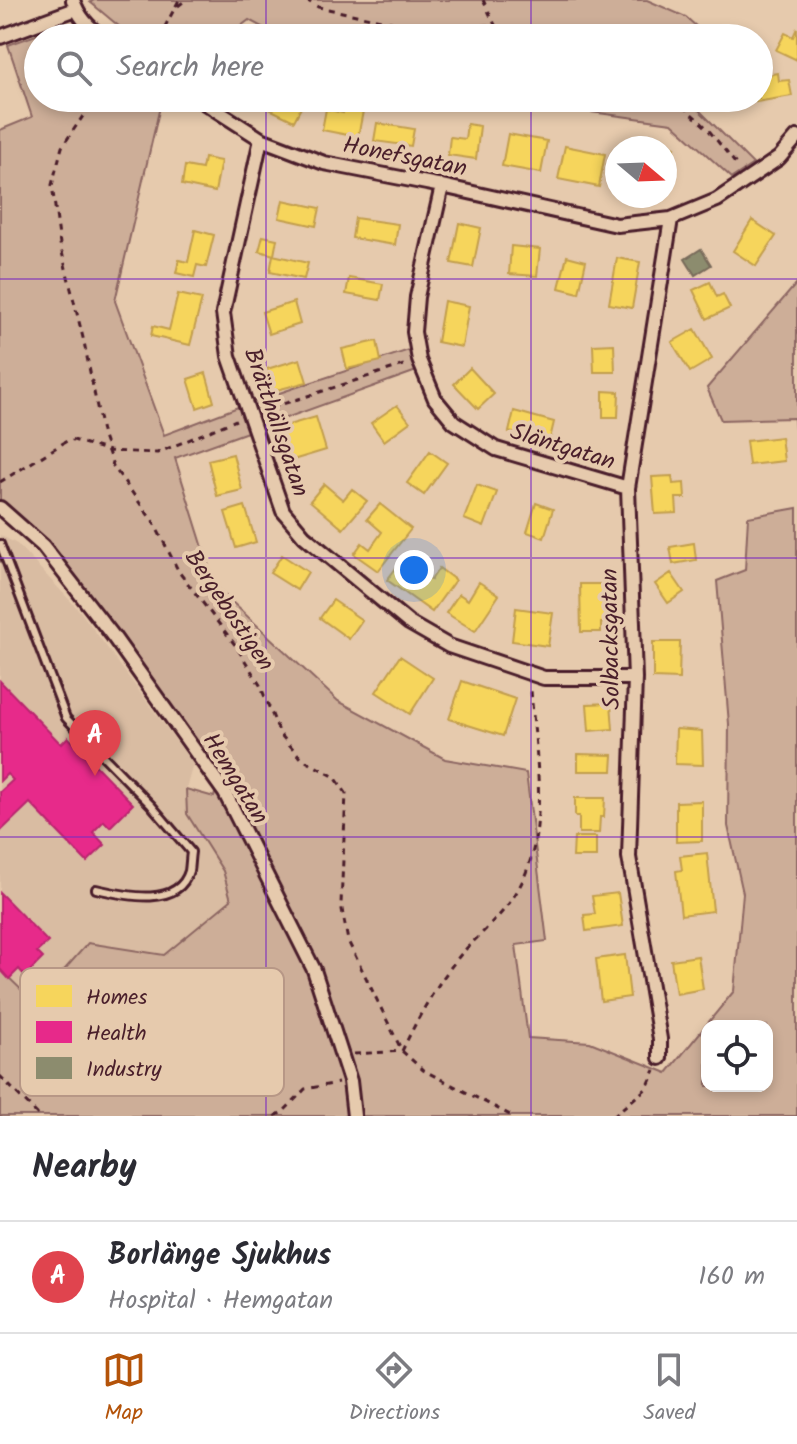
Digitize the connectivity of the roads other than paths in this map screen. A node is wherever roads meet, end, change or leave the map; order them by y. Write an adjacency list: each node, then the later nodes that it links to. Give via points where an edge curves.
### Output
1 (74, 5): 2 (street); 3 (street)
2 (30, 24)
3 (88, 24)
4 (24, 27): 5 (street)
5 (0, 37)
6 (219, 112): 8 (street, Honefsgatan)
7 (797, 137): 10 (street, via 749,181)
8 (261, 139): 9 (street, Honefsgatan, via 324,163); 14 (street, Brätthällsgatan, via 223,313 229,356 283,511 304,536 409,623 449,646 544,678)
9 (442, 186): 10 (street, Honefsgatan, via 617,225); 11 (street, Släntgatan, via 414,332 435,399 454,422 496,449)
10 (671, 219): 11 (street, Solbacksgatan)
11 (628, 488): 14 (street, Solbacksgatan)
12 (0, 508): 17 (street, Hemgatan, via 43,546 225,793 314,970 350,1081)
13 (0, 544): 15 (lane, via 66,718 191,852 189,873 178,889 127,896)
14 (635, 678): 16 (street, Solbacksgatan, via 629,857)
15 (96, 889)
16 (660, 1058)
17 (354, 1116)

